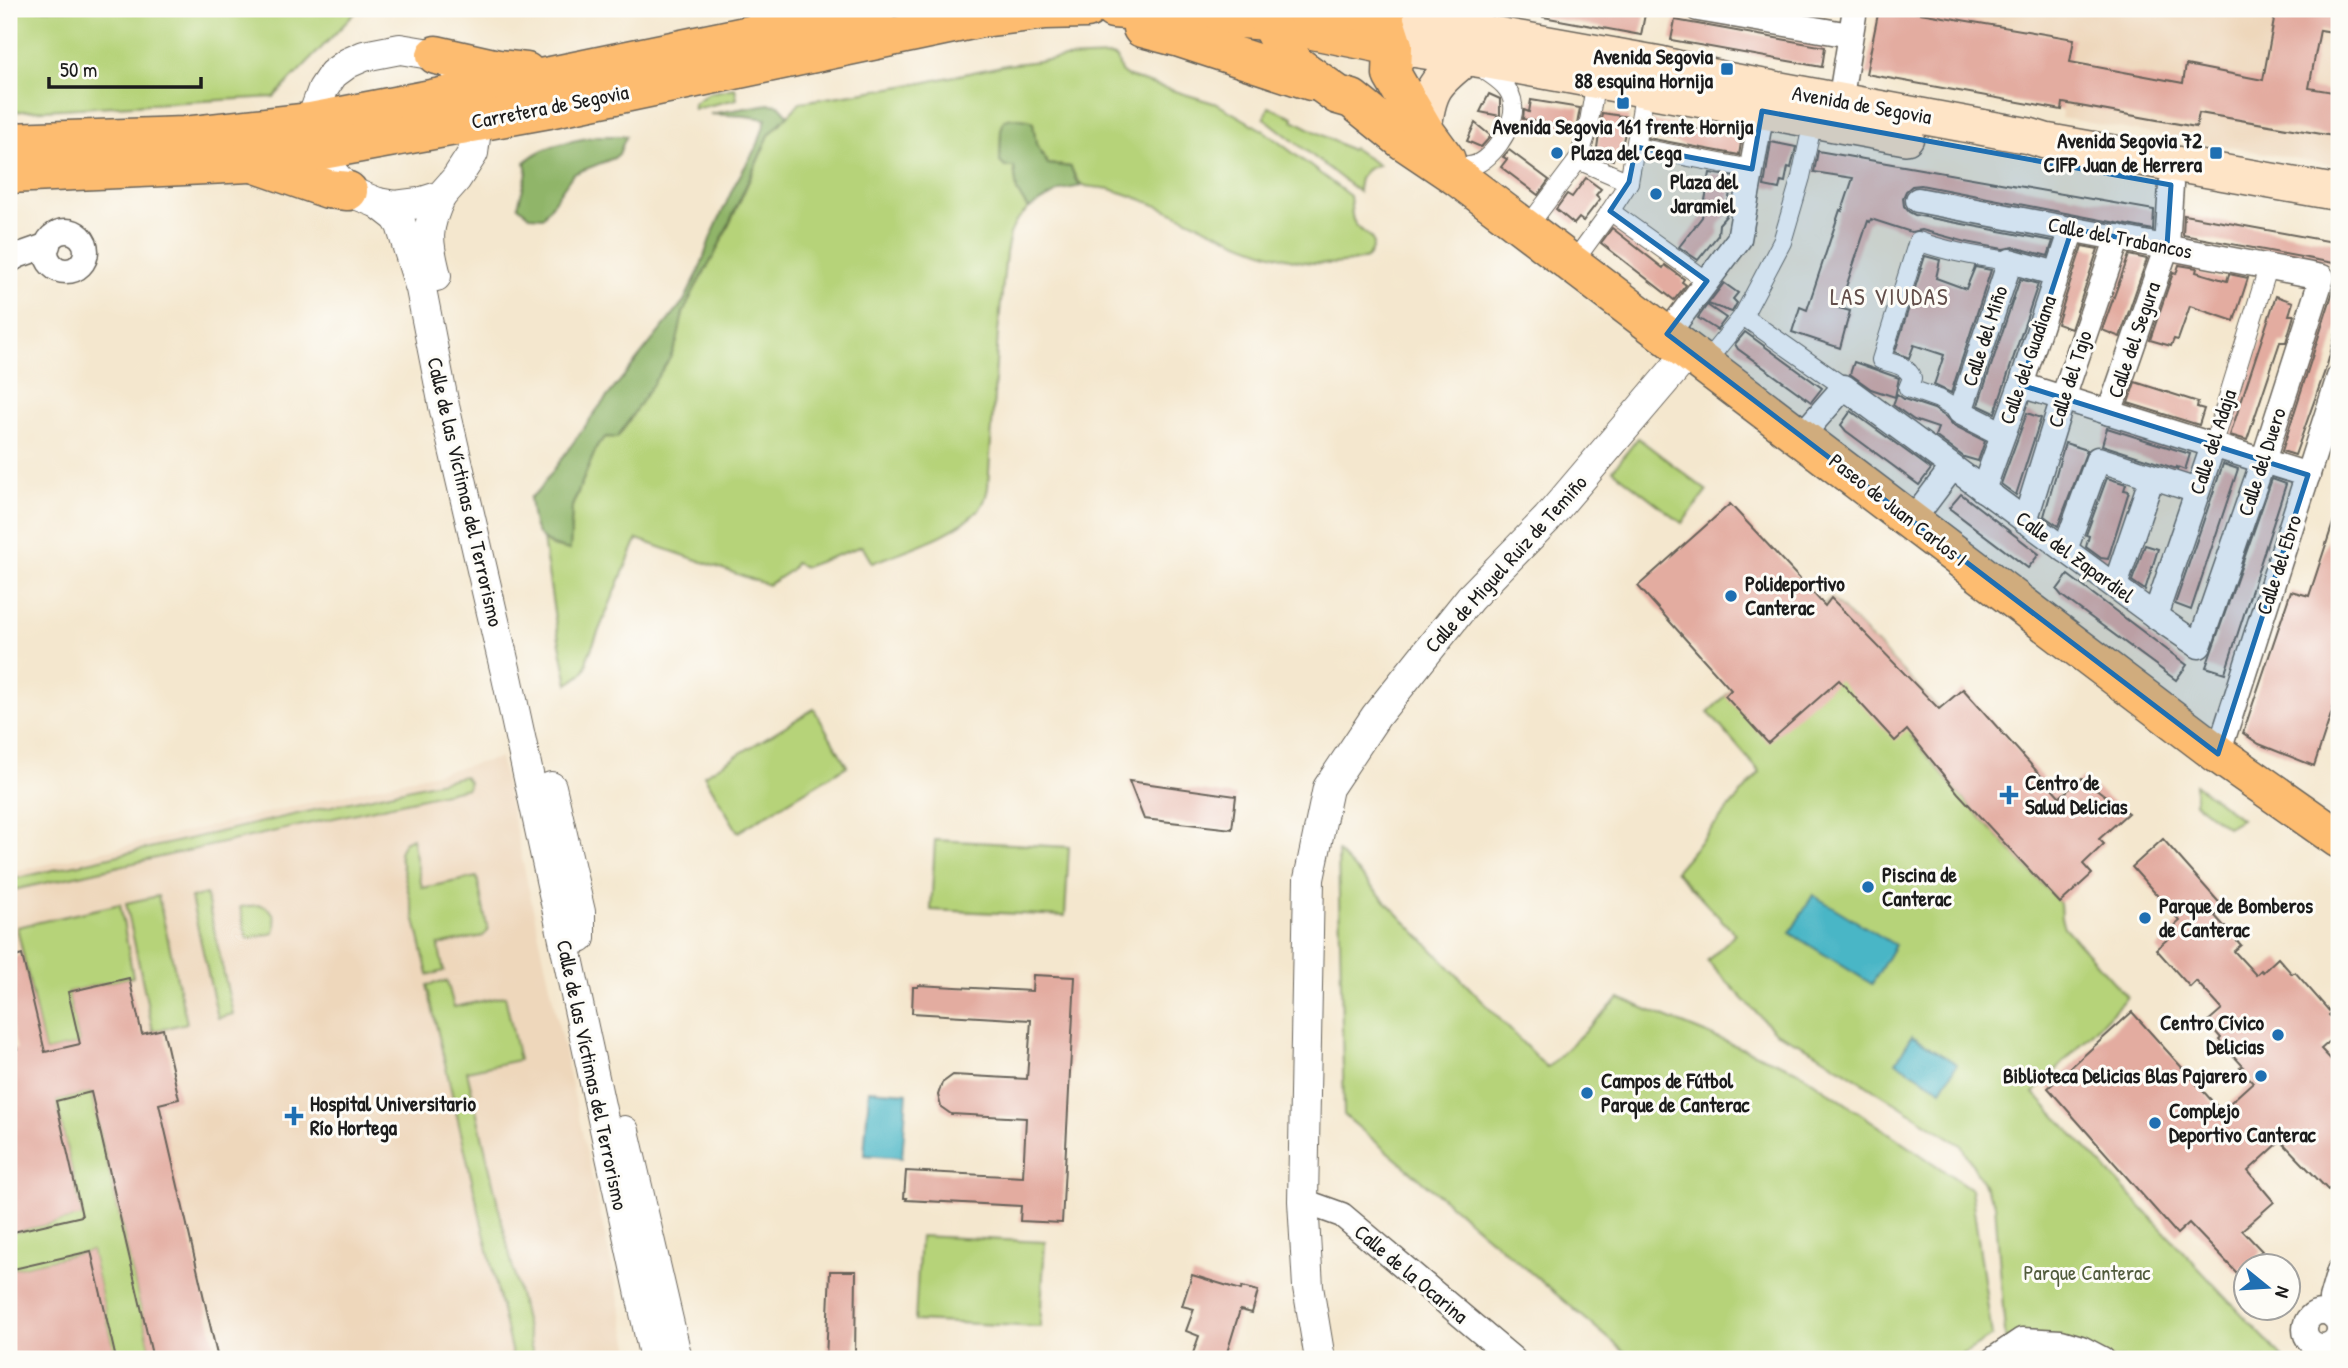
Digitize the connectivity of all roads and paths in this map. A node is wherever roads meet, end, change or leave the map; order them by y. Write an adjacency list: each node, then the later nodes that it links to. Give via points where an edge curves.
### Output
1 (876, 9): 15 (main road, Carretera de Segovia)
2 (1087, 9): 19 (main road, Carretera de Segovia, via 982,18 549,109)
3 (1106, 9): 18 (main road, via 1144,29)
4 (1113, 9): 9 (main road)
5 (1344, 9): 12 (main road)
6 (1698, 9): 8 (street)
7 (1855, 9): 11 (street)
8 (1722, 11): 10 (street)
9 (1264, 15): 12 (main road); 18 (main road, Paseo de Juan Carlos I, via 1296,65)
10 (1796, 17): 11 (street)
11 (1850, 35): 21 (street)
12 (1388, 36): 14 (main road, Avenida de Segovia); 18 (main road, via 1382,89 1373,95); 21 (main road, Avenida de Segovia, via 1633,59 1726,80); 22 (main road, Paseo de Juan Carlos I)
13 (436, 55): 15 (main road, via 498,69); 19 (street, via 456,68); 23 (street, via 400,49 348,63 323,89)
14 (1478, 59): 16 (main road, Avenida de Segovia); 22 (main road, via 1447,72 1434,86); 29 (street, via 1505,84 1512,115 1494,151)
15 (556, 75): 19 (main road, Carretera de Segovia)
16 (1597, 82): 17 (main road, Avenida de Segovia); 26 (street)
17 (1645, 90): 20 (main road, Avenida de Segovia); 25 (street)
18 (1335, 91): 29 (main road, Paseo de Juan Carlos I, via 1404,141)
19 (475, 107): 23 (main road, Carretera de Segovia); 34 (street, Calle de las Víctimas del Terrorismo, via 473,153)
20 (1762, 111): 21 (main road, Avenida de Segovia); 28 (street)
21 (1830, 115): 32 (main road, Avenida de Segovia); 33 (main road, Avenida de Segovia, via 2029,136); 51 (street, via 1801,177 1782,242)
22 (1424, 130): 29 (main road, Paseo de Juan Carlos I)
23 (313, 137): 24 (main road, Carretera de Segovia); 27 (main road, Carretera de Segovia); 35 (street, Calle de las Víctimas del Terrorismo)
24 (9, 142)
25 (1636, 147): 28 (street); 31 (street)
26 (1578, 160): 31 (street); 39 (street)
27 (250, 163): 30 (main road, Carretera de Segovia); 35 (main road)
28 (1752, 169): 50 (street, via 1739,239)
29 (1464, 172): 39 (main road, Paseo de Juan Carlos I)
30 (9, 174)
31 (1629, 182): 37 (street)
32 (2171, 185): 38 (main road, Avenida de Segovia); 42 (street, Calle del Segura)
33 (2339, 194)
34 (441, 196): 35 (street, via 408,205); 74 (street, Calle de las Víctimas del Terrorismo, via 428,228 429,245)
35 (363, 197): 76 (street, Calle de las Víctimas del Terrorismo, via 396,217 421,289)
36 (1918, 200): 40 (street, Calle del Trabancos)
37 (1611, 211): 46 (street); 50 (street)
38 (2339, 214)
39 (1526, 229): 46 (main road, Paseo de Juan Carlos I)
40 (2072, 229): 41 (street, Calle del Trabancos); 48 (street, Calle del Guadiana)
41 (2118, 237): 42 (street, Calle del Trabancos); 56 (street, Calle del Tajo)
42 (2167, 246): 47 (street, Calle del Trabancos); 58 (street, Calle del Segura)
43 (49, 253): 44 (street)
44 (13, 258)
45 (2010, 261): 48 (street, Calle del Miño); 57 (street, Calle del Miño); 57 (street, via 1941,250 1918,241 1881,360 1909,371 1908,388)
46 (1572, 264): 52 (main road, Paseo de Juan Carlos I)
47 (2268, 268): 49 (street, Calle del Trabancos); 61 (street, Calle del Adaja)
48 (2057, 274): 54 (street, Calle del Guadiana)
49 (2322, 277): 62 (street, Calle del Duero)
50 (1707, 281): 52 (street)
51 (1742, 316): 52 (street); 55 (street, Calle del Zapardiel)
52 (1687, 349): 60 (main road, Paseo de Juan Carlos I); 79 (street, Calle de Miguel Ruiz de Temiño, via 1547,519 1470,598 1376,716 1328,788 1309,879)
53 (2339, 377): 64 (street, Calle del Ebro)
54 (2021, 385): 56 (street); 59 (street, Calle del Guadiana)
55 (1844, 387): 60 (street); 63 (street, Calle del Zapardiel)
56 (2063, 398): 58 (street); 68 (street, Calle del Tajo)
57 (1960, 412): 59 (street, Calle del Miño)
58 (2109, 413): 61 (street)
59 (2003, 434): 66 (street, Calle del Guadiana)
60 (1801, 436): 69 (main road, Paseo de Juan Carlos I)
61 (2213, 446): 62 (street); 67 (street, Calle del Adaja)
62 (2263, 461): 64 (street); 73 (street, Calle del Duero)
63 (1952, 468): 66 (street, Calle del Zapardiel); 69 (street)
64 (2308, 475): 75 (street, Calle del Ebro)
65 (2152, 477): 67 (street); 70 (street, via 2098,459); 71 (street)
66 (1983, 490): 68 (street, Calle del Zapardiel)
67 (2197, 491): 72 (street, Calle del Adaja)
68 (2025, 521): 70 (street, Calle del Zapardiel)
69 (1912, 522): 75 (main road, Paseo de Juan Carlos I)
70 (2064, 550): 71 (street, Calle del Zapardiel)
71 (2115, 586): 72 (street, Calle del Zapardiel)
72 (2155, 616): 73 (street, Calle del Zapardiel)
73 (2199, 646)
74 (534, 730): 76 (street, Calle de las Víctimas del Terrorismo, via 539,772); 78 (street, Calle de las Víctimas del Terrorismo, via 543,751 580,912)
75 (2218, 754): 77 (main road, Paseo de Juan Carlos I)
76 (531, 791): 78 (street, Calle de las Víctimas del Terrorismo, via 547,807 569,909); 83 (street, Calle de las Víctimas del Terrorismo)
77 (2339, 839)
78 (580, 938): 81 (street, Calle de las Víctimas del Terrorismo)
79 (1303, 1201): 86 (street, Calle de Miguel Ruiz de Temiño, via 1308,1287); 87 (street, Calle de la Ocarina, via 1342,1215)
80 (2339, 1271): 82 (street, via 2328,1309 2306,1321 2305,1332)
81 (660, 1283): 84 (street, Calle de las Víctimas del Terrorismo, via 656,1317); 85 (street, Calle de las Víctimas del Terrorismo)
82 (2315, 1351)
83 (655, 1359)
84 (665, 1359)
85 (677, 1359)
86 (1320, 1359)
87 (1513, 1359)
88 (1994, 1359): 89 (street, via 2022,1340 2061,1342)
89 (2102, 1359)

